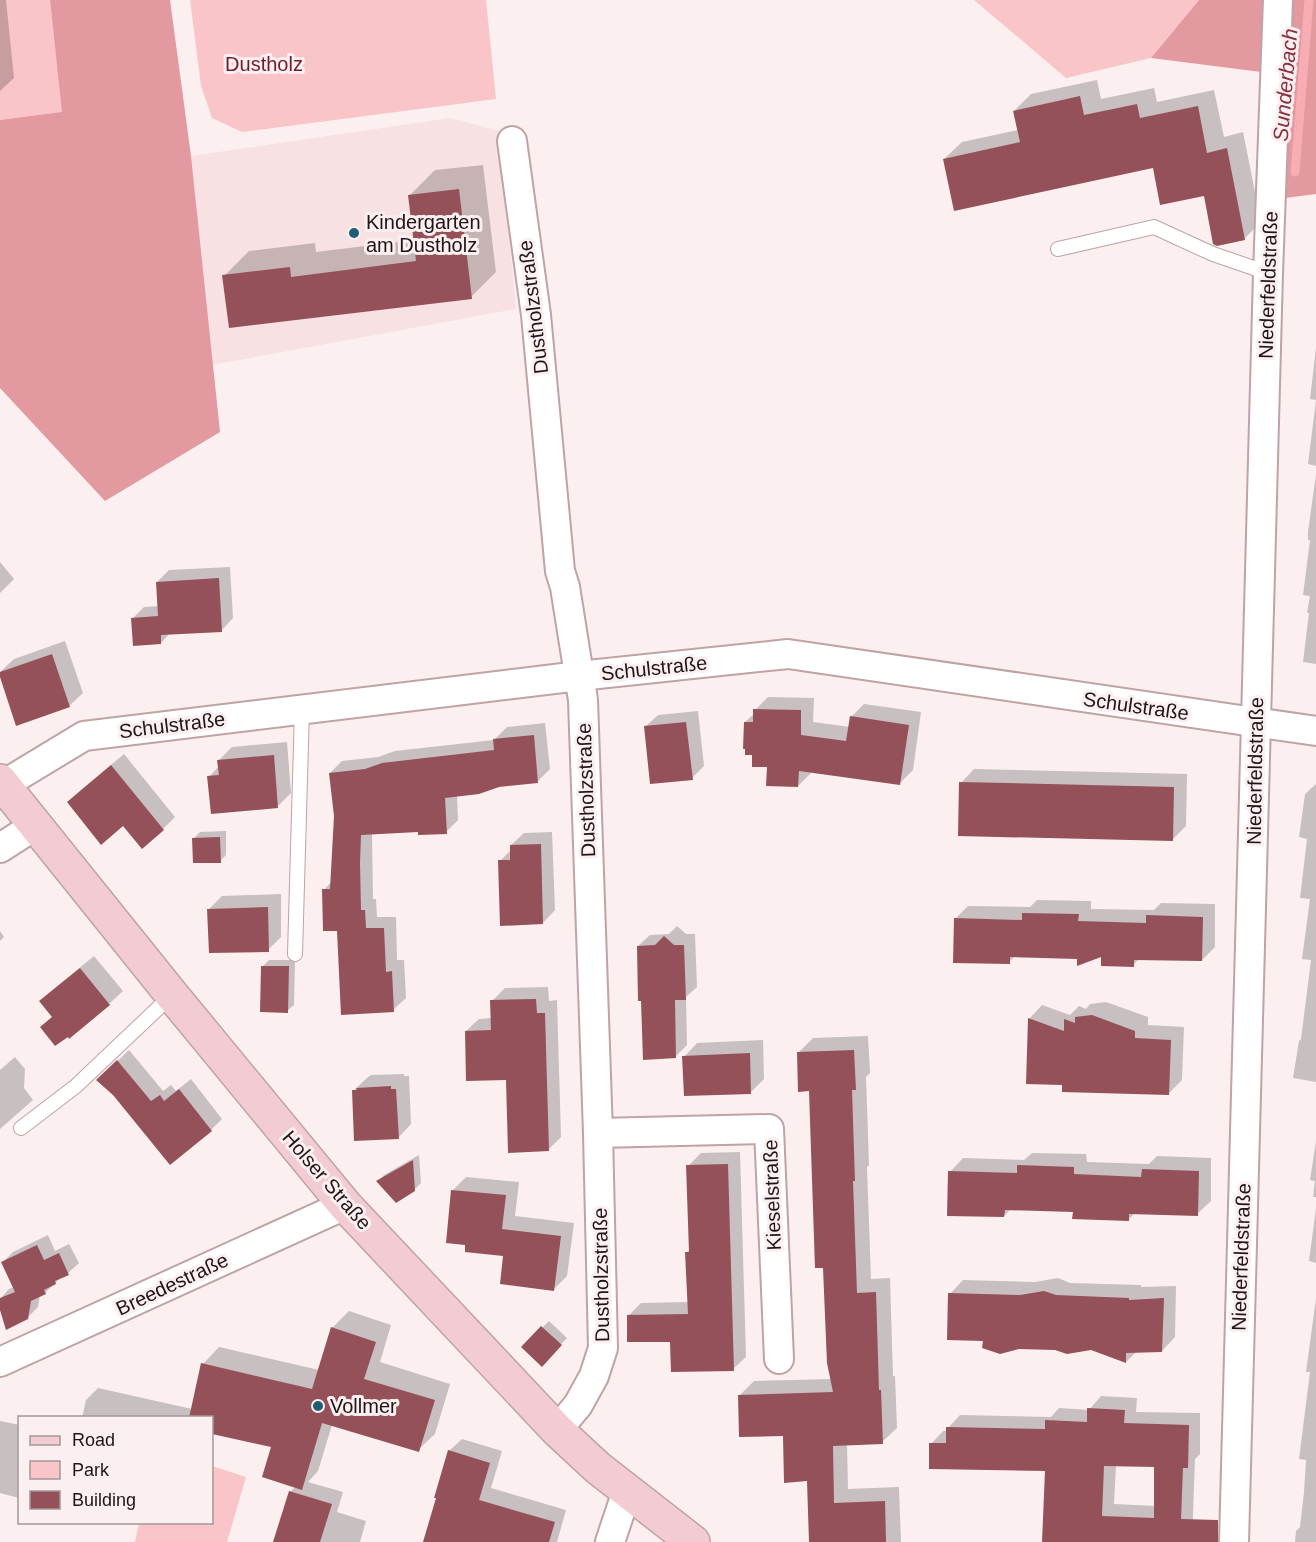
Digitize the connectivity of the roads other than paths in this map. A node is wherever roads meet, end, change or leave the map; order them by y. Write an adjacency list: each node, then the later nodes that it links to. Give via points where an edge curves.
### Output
1 (1278, 0): 4 (street, Niederfeldstraße)
2 (512, 141): 5 (street, Dustholzstraße, via 536,315 560,572)
3 (1058, 249): 4 (lane, via 1154,227)
4 (1268, 273): 7 (street, Niederfeldstraße)
5 (579, 676): 6 (street, Schulstraße); 7 (street, Schulstraße, via 788,654); 15 (street, Dustholzstraße)
6 (302, 709): 9 (street, Schulstraße, via 84,736); 12 (lane)
7 (1256, 723): 8 (street, Schulstraße); 23 (street, Niederfeldstraße)
8 (1316, 731)
9 (2, 783): 10 (main road, Holser Straße)
10 (36, 825): 11 (street); 13 (main road, Holser Straße)
11 (0, 848)
12 (295, 954)
13 (172, 995): 14 (lane, via 76,1086); 16 (main road, Holser Straße)
14 (21, 1128)
15 (598, 1133): 17 (street, Kieselstraße, via 769,1129); 19 (street, Dustholzstraße, via 603,1348 594,1376 578,1405)
16 (345, 1205): 18 (street, Breedestraße); 19 (main road, Holser Straße)
17 (778, 1359)
18 (0, 1362)
19 (557, 1430): 20 (main road, Holser Straße)
20 (627, 1491): 21 (street); 22 (main road, Holser Straße)
21 (610, 1542)
22 (693, 1542)
23 (1234, 1542)

